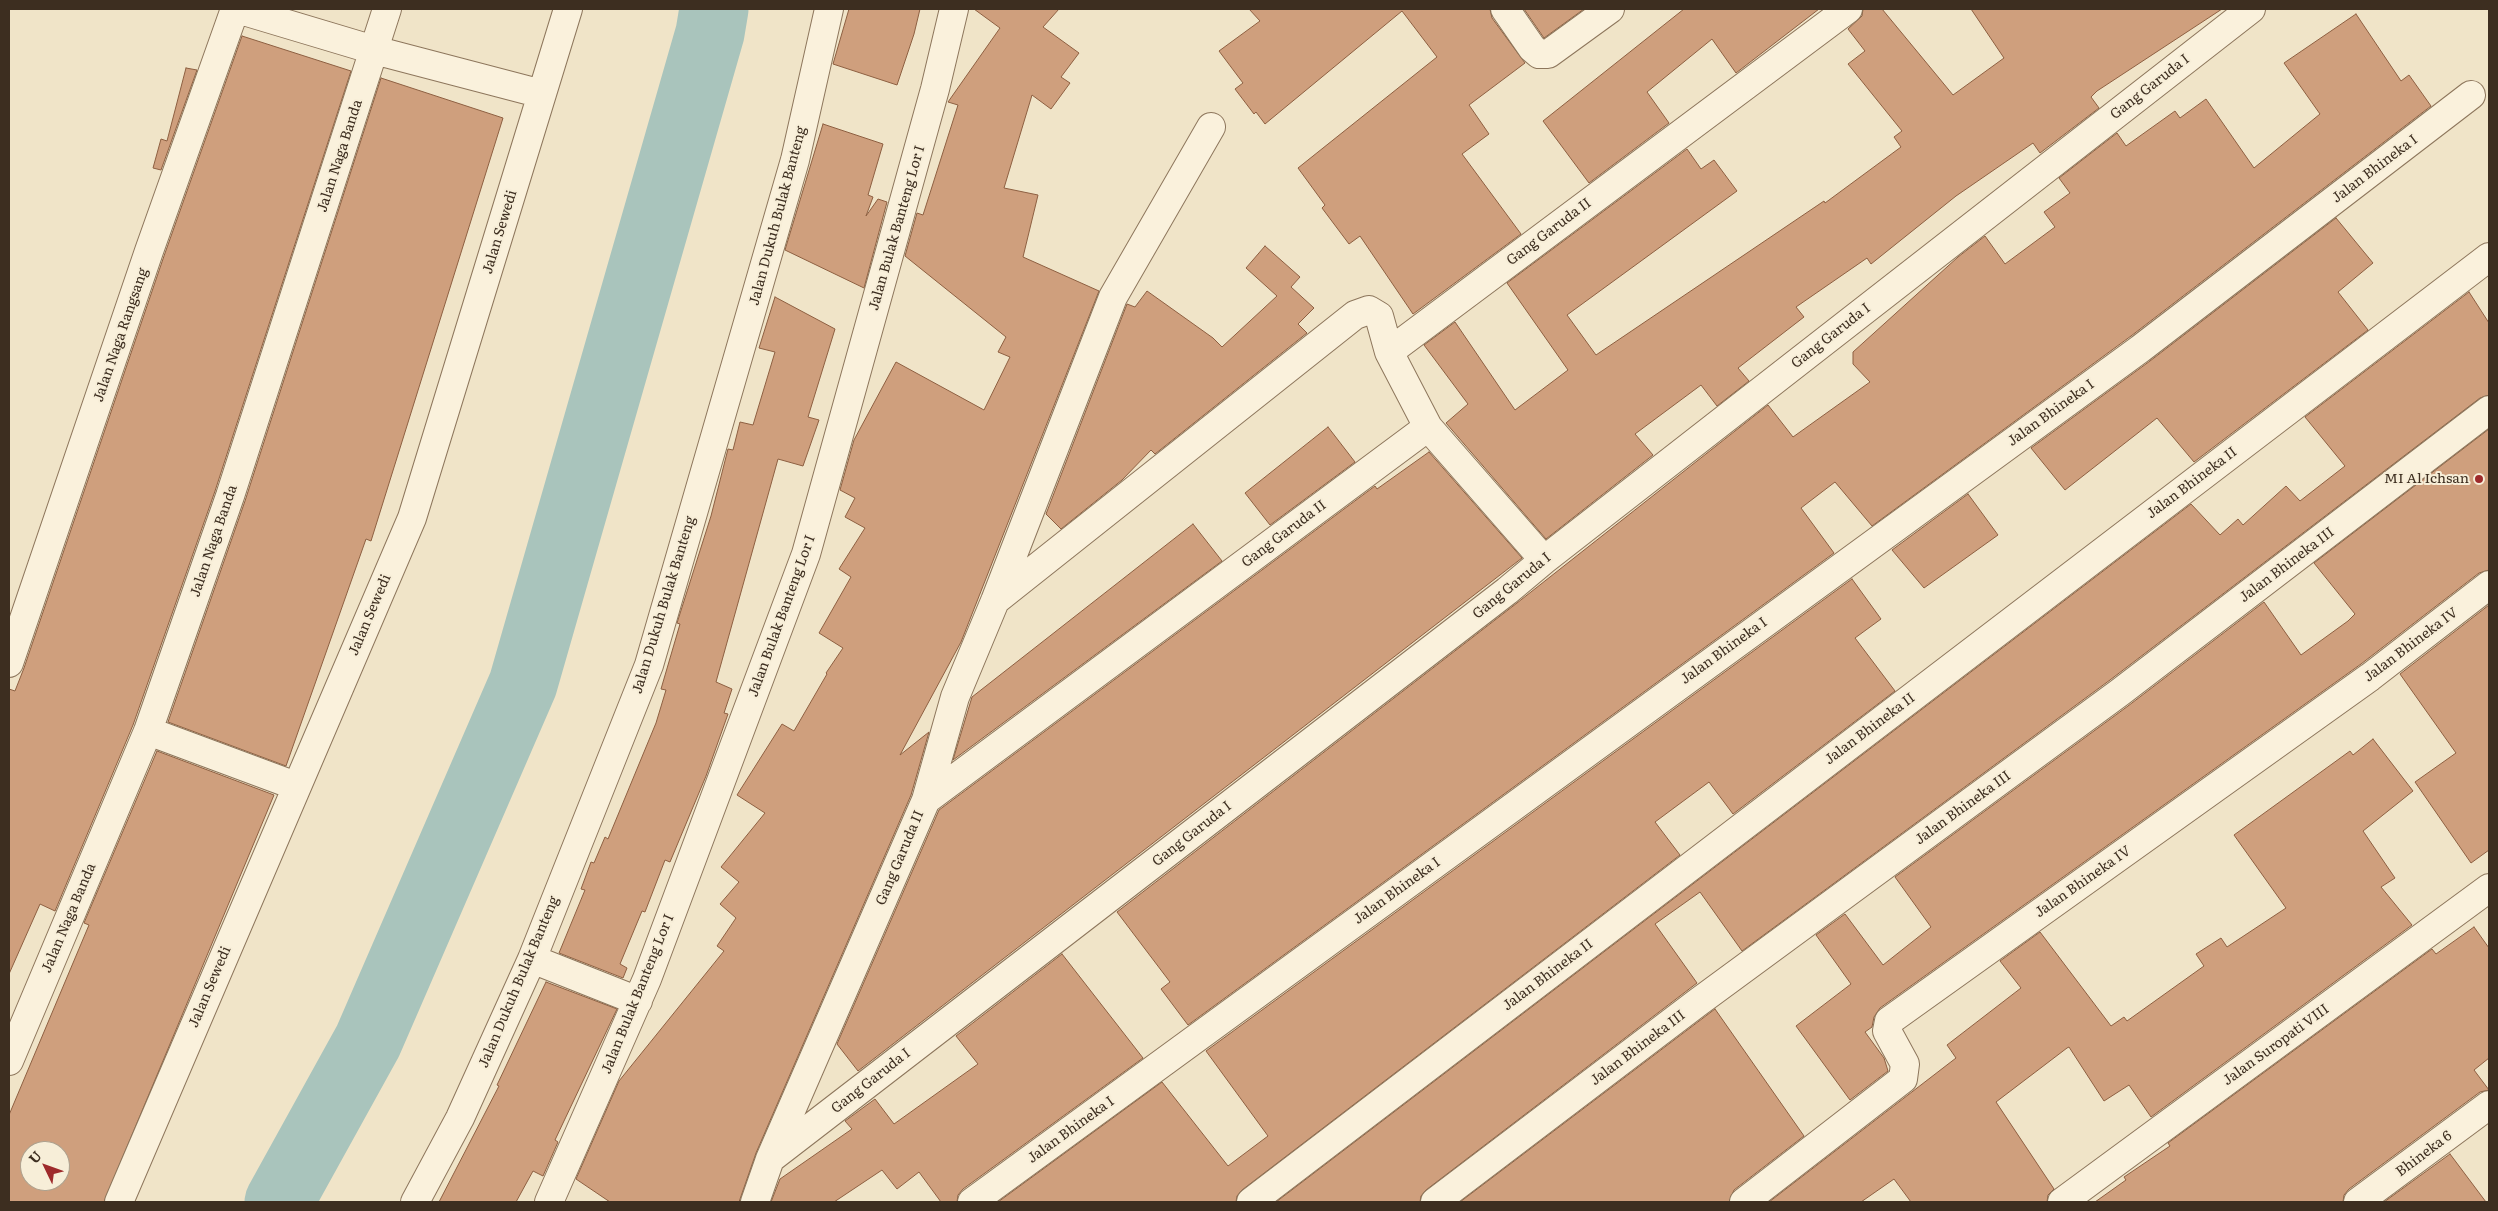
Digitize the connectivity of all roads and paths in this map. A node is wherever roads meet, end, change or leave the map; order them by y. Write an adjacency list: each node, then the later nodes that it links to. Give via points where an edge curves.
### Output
1 (236, 9): 10 (street); 21 (street, Jalan Naga Rangsang, via 146,260)
2 (387, 9): 10 (street, Jalan Naga Banda)
3 (568, 9): 11 (street, Jalan Sewedi)
4 (829, 9): 26 (street, Jalan Dukuh Bulak Banteng, via 795,160 649,665)
5 (954, 9): 27 (street, Jalan Bulak Banteng Lor I, via 935,89 806,554)
6 (1505, 9): 7 (street, via 1532,48 1539,54 1548,54)
7 (1610, 9)
8 (1848, 9): 15 (street, Gang Garuda II)
9 (2251, 9): 18 (street, Gang Garuda I)
10 (374, 50): 11 (street); 22 (street, Jalan Naga Banda, via 230,496)
11 (542, 94): 23 (street, Jalan Sewedi, via 412,518)
12 (2471, 95): 35 (street, Jalan Bhineka I, via 2132,355)
13 (1211, 127): 20 (street, via 1112,297)
14 (2489, 257): 36 (street, Jalan Bhineka II)
15 (1389, 352): 17 (street); 20 (street, via 1379,316 1369,310 1355,315)
16 (2489, 410): 37 (street, Jalan Bhineka III, via 2119,693 1697,1003)
17 (1428, 427): 18 (street); 24 (street, Gang Garuda II)
18 (1544, 560): 30 (street, Gang Garuda I)
19 (2489, 586): 38 (street, Jalan Bhineka IV, via 2370,677 1889,1021 1887,1031 1905,1064 1904,1079)
20 (995, 601): 24 (street, via 955,697)
21 (9, 663)
22 (148, 731): 23 (street); 28 (street, Jalan Naga Banda)
23 (296, 786): 31 (street, Jalan Sewedi)
24 (926, 800): 30 (street, Gang Garuda II)
25 (2489, 888): 39 (street, Jalan Suropati VIII)
26 (532, 959): 27 (street); 32 (street, Jalan Dukuh Bulak Banteng, via 460,1118)
27 (638, 1002): 33 (street, Jalan Bulak Banteng Lor I)
28 (9, 1060)
29 (2489, 1105): 40 (street, Bhineka 6)
30 (770, 1159): 34 (street)
31 (118, 1202)
32 (415, 1202)
33 (550, 1202)
34 (755, 1202)
35 (972, 1202)
36 (1251, 1202)
37 (1435, 1202)
38 (1744, 1202)
39 (2062, 1202)
40 (2358, 1202)

